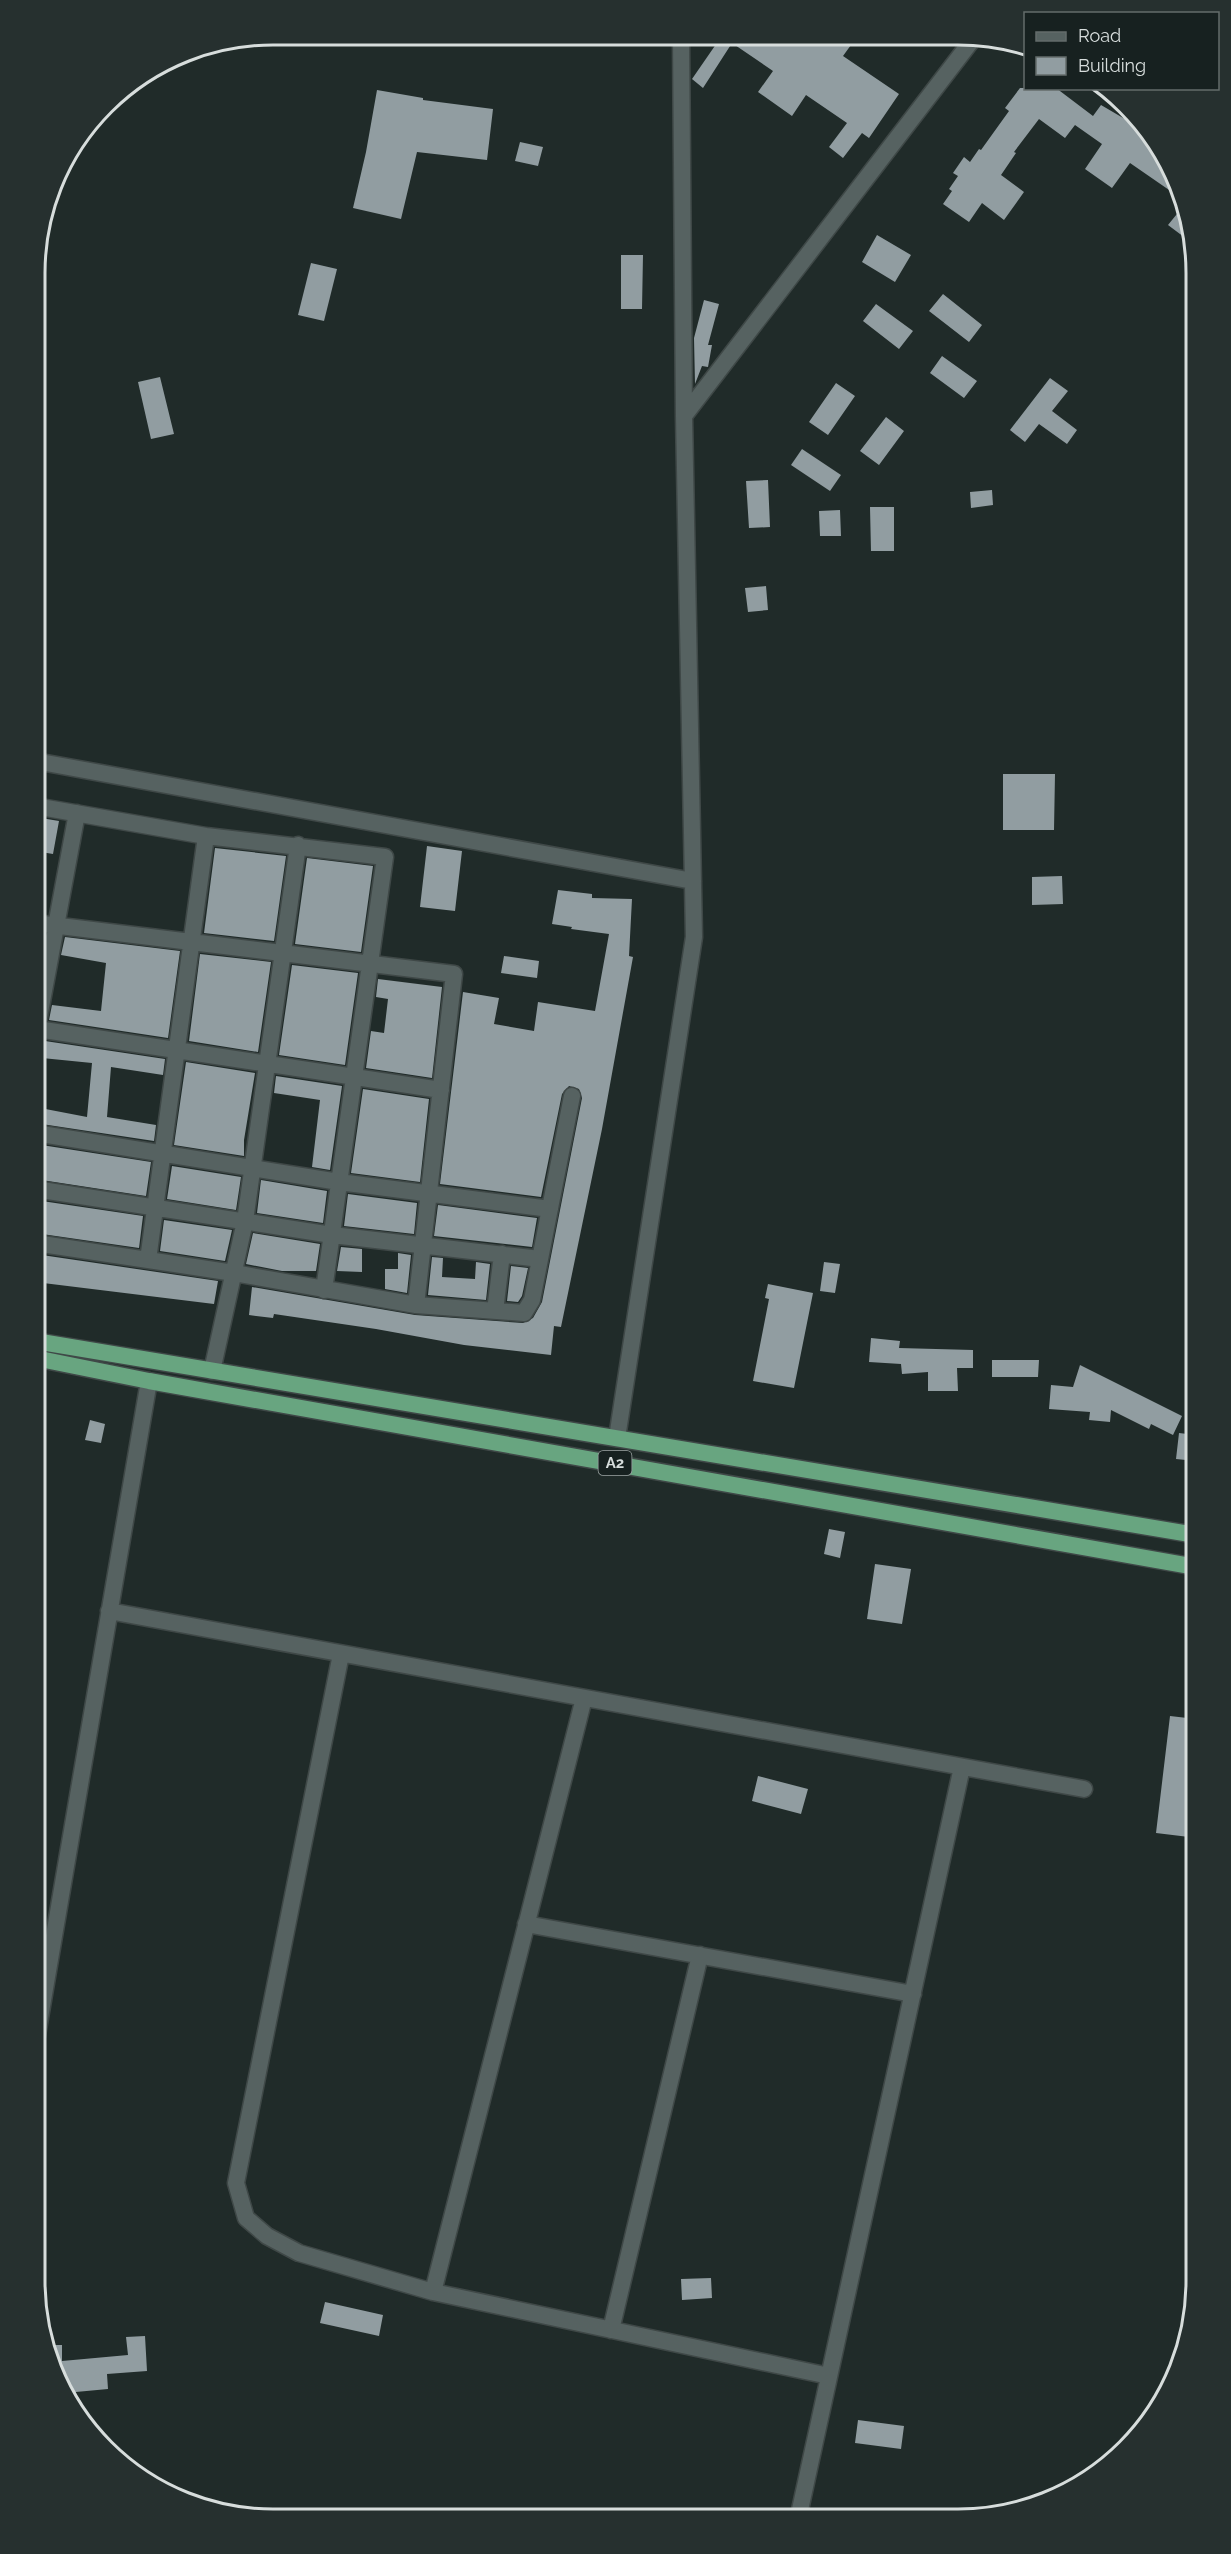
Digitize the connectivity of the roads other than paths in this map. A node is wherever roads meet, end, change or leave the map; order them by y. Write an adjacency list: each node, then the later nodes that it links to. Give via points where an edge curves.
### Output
1 (681, 45): 3 (street)
2 (969, 45): 3 (street)
3 (684, 416): 9 (street)
4 (45, 763): 9 (street)
5 (45, 808): 6 (street)
6 (77, 813): 7 (street); 11 (street)
7 (206, 836): 8 (street); 12 (street)
8 (298, 845): 13 (street); 14 (street, via 385,857)
9 (693, 881): 45 (street, via 694,937)
10 (45, 924): 11 (street)
11 (56, 925): 12 (street); 15 (street)
12 (191, 940): 13 (street); 17 (street)
13 (283, 954): 14 (street); 18 (street)
14 (371, 963): 19 (street); 20 (street, via 454,974)
15 (45, 985)
16 (45, 1035): 17 (street)
17 (176, 1052): 18 (street); 23 (street)
18 (267, 1064): 19 (street); 24 (street)
19 (354, 1077): 20 (street); 25 (street)
20 (441, 1090): 27 (street)
21 (572, 1096): 29 (street)
22 (45, 1135): 23 (street)
23 (162, 1153): 24 (street); 28 (street)
24 (252, 1168): 25 (street); 30 (street)
25 (339, 1182): 27 (street); 31 (street)
26 (45, 1190): 28 (street)
27 (429, 1193): 29 (street); 33 (street)
28 (155, 1207): 30 (street); 36 (street)
29 (550, 1209): 35 (street)
30 (245, 1221): 31 (street); 37 (street)
31 (332, 1235): 33 (street); 38 (street)
32 (45, 1245): 36 (street)
33 (422, 1245): 34 (street); 39 (street)
34 (502, 1254): 35 (street); 40 (street)
35 (540, 1259): 40 (street, via 529,1308 524,1313)
36 (148, 1260): 37 (street)
37 (234, 1273): 38 (street); 43 (street)
38 (324, 1290): 39 (street)
39 (416, 1305): 40 (street)
40 (495, 1311)
41 (45, 1343): 43 (highway, A2)
42 (45, 1360): 44 (highway, A2)
43 (212, 1371): 45 (highway, A2)
44 (149, 1381): 47 (highway, A2); 48 (street)
45 (617, 1438): 46 (highway, A2)
46 (1186, 1533)
47 (1186, 1565)
48 (110, 1611): 49 (street); 54 (street)
49 (341, 1654): 50 (street); 57 (street, via 236,2183 246,2218 267,2236 299,2253)
50 (584, 1698): 51 (street); 53 (street)
51 (963, 1767): 52 (street); 56 (street)
52 (1084, 1789)
53 (526, 1924): 55 (street); 57 (street)
54 (45, 1948)
55 (700, 1955): 56 (street); 58 (street)
56 (913, 1994): 59 (street)
57 (433, 2292): 58 (street)
58 (611, 2330): 59 (street)
59 (829, 2376): 60 (street)
60 (800, 2509)

